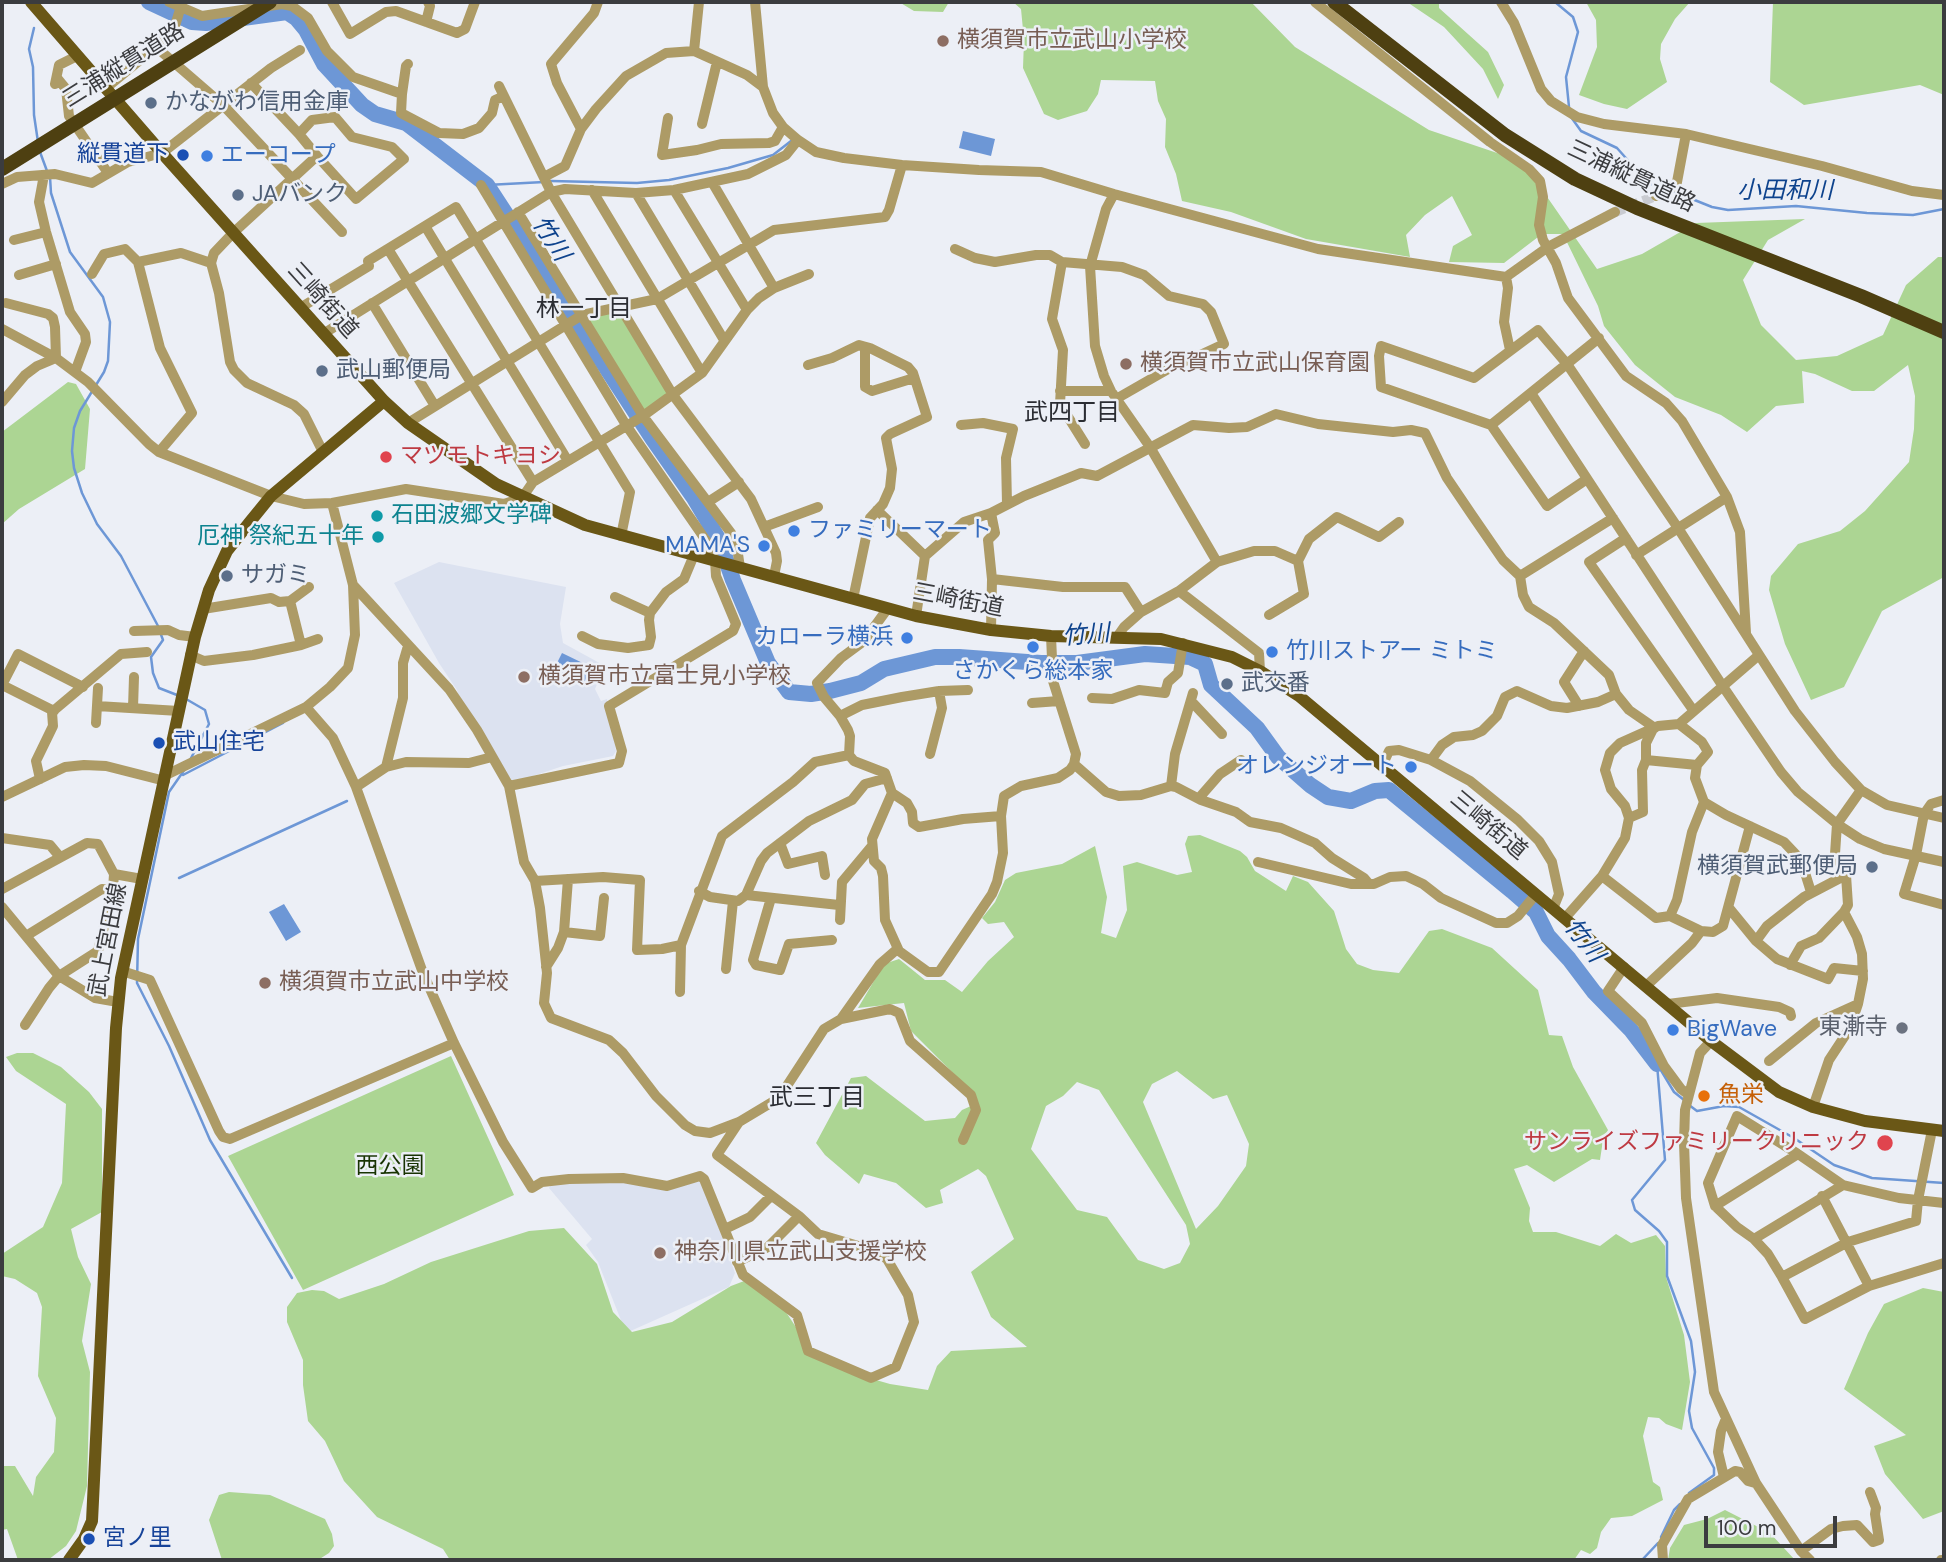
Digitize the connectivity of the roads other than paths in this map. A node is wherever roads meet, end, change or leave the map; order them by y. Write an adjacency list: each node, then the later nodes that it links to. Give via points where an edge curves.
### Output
1 (31, 2): 20 (main road, 三崎街道)
2 (169, 2): 15 (street)
3 (261, 2): 37 (highway, 三浦縦貫道路)
4 (270, 2): 40 (highway, 三浦縦貫道路)
5 (332, 2): 16 (street, via 350,34 386,12)
6 (428, 2): 16 (street)
7 (475, 2): 16 (street, via 466,29 457,33)
8 (598, 2): 31 (street, via 551,64)
9 (699, 2): 19 (street)
10 (755, 2): 24 (street)
11 (1315, 2): 64 (street, via 1529,169 1540,181 1539,225)
12 (1334, 2): 74 (highway, 三浦縦貫道路, via 1505,135 1557,169 1637,208)
13 (1342, 2): 74 (highway, 三浦縦貫道路, via 1508,131 1577,174)
14 (1501, 2): 33 (street, via 1541,89 1551,101 1577,117 1604,124)
15 (181, 5): 17 (street, via 174,29); 26 (street, via 202,16 292,6 308,18 327,51 354,77)
16 (426, 22)
17 (156, 47): 25 (street); 27 (street)
18 (300, 50): 23 (street)
19 (694, 51): 21 (street); 31 (street, via 666,53 626,76)
20 (77, 56): 25 (main road, 三崎街道); 39 (street, via 59,65 56,81 66,89 69,116)
21 (717, 62): 24 (street); 29 (street)
22 (408, 64): 26 (street)
23 (251, 83): 27 (street); 32 (street)
24 (763, 87): 30 (street)
25 (106, 89): 35 (main road, 三崎街道)
26 (402, 94): 42 (street, via 401,113 439,133 463,134 479,128 502,91)
27 (223, 105): 35 (street); 43 (street)
28 (668, 118): 30 (street, via 662,155 721,144 769,143)
29 (702, 124)
30 (783, 127): 34 (street)
31 (581, 129): 42 (street, via 565,166)
32 (299, 134): 36 (street); 36 (street, via 312,120 335,117 352,137 392,147 404,159 356,199)
33 (1686, 134): 52 (street); 53 (street, via 1677,182)
34 (797, 140): 38 (street, via 816,152); 44 (street, via 777,160 748,174)
35 (162, 153): 39 (street); 60 (main road, 三崎街道)
36 (317, 156): 43 (street)
37 (2, 162): 40 (street)
38 (902, 164): 51 (street, via 1041,172); 63 (street, via 885,217 774,230)
39 (108, 173): 41 (street, via 92,183)
40 (7, 174): 41 (street); 45 (street)
41 (44, 174): 58 (street, via 39,202)
42 (544, 177): 49 (street)
43 (293, 178): 59 (street); 60 (street)
44 (712, 182): 48 (street); 63 (street)
45 (2, 184)
46 (481, 185): 56 (street)
47 (592, 190): 49 (street); 50 (street); 82 (street)
48 (674, 190): 50 (street); 71 (street)
49 (551, 192): 54 (street); 85 (street)
50 (636, 193): 79 (street)
51 (1114, 194): 73 (street); 78 (street, via 1318,249)
52 (1944, 195)
53 (1656, 196)
54 (518, 212): 56 (street); 88 (street)
55 (1615, 212): 64 (street)
56 (503, 221): 61 (street); 90 (street)
57 (425, 226): 61 (street, via 456,207); 65 (street); 67 (street)
58 (46, 232): 62 (street); 72 (street)
59 (342, 232)
60 (233, 233): 70 (street); 86 (main road, 三崎街道)
61 (475, 238): 67 (street); 97 (street)
62 (13, 240)
63 (748, 245): 71 (street); 81 (street)
64 (1548, 247): 78 (street); 95 (street, via 1569,298)
65 (388, 249): 80 (street); 86 (street, via 368,261 369,266)
66 (954, 249): 69 (street, via 995,262 1050,255)
67 (444, 258): 80 (street); 101 (street)
68 (138, 262): 70 (street, via 180,253); 75 (street, via 125,249 104,254); 123 (street, via 160,348 192,413)
69 (1062, 262): 73 (street); 108 (street, via 1052,319 1063,350)
70 (211, 263): 124 (street, via 234,370 247,383 304,414)
71 (718, 263): 79 (street); 87 (street)
72 (56, 264): 77 (street); 104 (street, via 70,312 85,334)
73 (1090, 266): 111 (street, via 1095,346); 111 (street, via 1122,267 1144,275 1169,296 1203,304 1224,344)
74 (1805, 271): 89 (highway, 三浦縦貫道路)
75 (92, 274)
76 (809, 274): 81 (street)
77 (19, 275)
78 (1506, 278): 99 (street, via 1504,322)
79 (688, 280): 82 (street); 96 (street)
80 (408, 281): 84 (street); 107 (street)
81 (774, 288): 87 (street)
82 (657, 299): 85 (street); 105 (street)
83 (6, 303): 100 (street, via 53,318)
84 (372, 303): 94 (street); 114 (street)
85 (620, 306): 88 (street); 110 (street)
86 (300, 308): 94 (main road, 三崎街道)
87 (747, 310): 96 (street)
88 (582, 315): 90 (street); 115 (street)
89 (1918, 318): 91 (highway, 三浦縦貫道路); 93 (highway, 三浦縦貫道路)
90 (564, 325): 97 (street); 117 (street)
91 (1944, 327)
92 (2, 329): 100 (street)
93 (1944, 332)
94 (323, 334): 112 (main road, 三崎街道)
95 (1599, 338): 102 (street); 130 (street, via 1626,376 1682,421)
96 (724, 340): 105 (street)
97 (537, 342): 101 (street); 120 (street)
98 (865, 347): 103 (street, via 859,345); 106 (street, via 908,367); 106 (street, via 865,387 872,391)
99 (1510, 350): 102 (street, via 1538,330); 119 (street, via 1474,378 1381,346 1381,387)
100 (56, 358): 104 (street); 113 (street, via 25,375)
101 (507, 361): 107 (street); 125 (street)
102 (1567, 364): 109 (street); 141 (street)
103 (808, 365)
104 (75, 372): 123 (street)
105 (702, 373): 110 (street)
106 (914, 377): 136 (street, via 927,417 887,438 890,488)
107 (472, 383): 114 (street); 127 (street)
108 (1060, 391): 111 (street); 121 (street, via 1060,404)
109 (1531, 393): 119 (street); 126 (street)
110 (673, 395): 115 (street); 128 (street)
111 (1114, 395): 122 (street)
112 (384, 401): 116 (main road, 三崎街道); 124 (main road, 武上宮田線)
113 (2, 402)
114 (435, 406): 116 (street)
115 (643, 416): 117 (street); 132 (street)
116 (408, 423): 131 (main road, 三崎街道)
117 (626, 425): 120 (street); 147 (street, via 698,526)
118 (961, 425): 134 (street, via 983,422 1013,429 1006,458)
119 (1491, 425): 126 (street, via 1547,506)
120 (599, 442): 125 (street); 142 (street, via 630,492)
121 (1085, 444)
122 (1150, 447): 134 (street, via 1097,476 1081,473); 149 (street); 152 (street, via 1193,425 1247,427 1276,414 1318,424 1425,433 1459,497 1503,560)
123 (159, 452): 129 (street)
124 (323, 452): 129 (main road, 武上宮田線)
125 (568, 461): 127 (street)
126 (1587, 479): 138 (street)
127 (533, 482): 131 (street)
128 (739, 482): 132 (street); 140 (street)
129 (271, 496): 133 (street, via 304,504); 161 (main road, 武上宮田線, via 227,551)
130 (1727, 496): 141 (street); 168 (street, via 1740,532)
131 (522, 498): 133 (street, via 489,504 396,489); 142 (main road, 三崎街道)
132 (708, 502): 150 (street, via 731,533)
133 (332, 503): 154 (street)
134 (1007, 504): 137 (street)
135 (818, 507): 140 (street)
136 (877, 510): 146 (street); 158 (street, via 870,518)
137 (991, 513): 146 (street, via 964,522); 153 (street, via 995,533 988,540)
138 (1612, 518): 143 (street); 152 (street)
139 (1399, 522): 148 (street, via 1379,537 1337,517 1309,539)
140 (764, 527): 151 (street, via 776,553)
141 (1678, 528): 145 (street); 168 (street)
142 (621, 536): 144 (main road, 三崎街道)
143 (1626, 538): 145 (street); 197 (street, via 1589,562)
144 (694, 555): 147 (main road, 三崎街道); 163 (street, via 684,579 666,592)
145 (1636, 555): 183 (street)
146 (925, 556): 165 (street)
147 (715, 560): 150 (main road, 三崎街道); 217 (street, via 716,576 736,624 733,631 609,706 622,751 619,763)
148 (1298, 561): 149 (street, via 1275,551 1254,551); 164 (street, via 1304,594)
149 (1217, 562): 156 (street)
150 (738, 567): 151 (main road, 三崎街道)
151 (774, 576): 158 (main road, 三崎街道)
152 (1520, 576): 177 (street, via 1529,607)
153 (992, 579): 162 (street, via 1063,587 1125,587); 167 (street)
154 (353, 585): 176 (street); 196 (street, via 355,635 348,668)
155 (309, 587): 159 (street)
156 (1179, 591): 162 (street); 181 (street, via 1259,653)
157 (615, 597): 163 (street)
158 (853, 599): 160 (main road, 三崎街道)
159 (290, 601): 161 (street, via 271,598); 175 (street)
160 (888, 608): 165 (main road, 三崎街道); 199 (street, via 864,641 817,683)
161 (202, 610): 171 (main road, 武上宮田線)
162 (1141, 612): 172 (street)
163 (650, 613): 169 (street, via 649,645 598,644)
164 (1269, 615)
165 (916, 616): 167 (main road, 三崎街道)
166 (134, 631): 171 (street)
167 (991, 631): 170 (main road, 三崎街道)
168 (1746, 633): 180 (street)
169 (582, 636)
170 (1051, 636): 172 (main road, 三崎街道); 190 (street, via 1053,681)
171 (195, 637): 179 (main road, 武上宮田線)
172 (1117, 637): 174 (main road, 三崎街道)
173 (318, 639): 175 (street)
174 (1183, 643): 181 (main road, 三崎街道, via 1232,657); 189 (street, via 1178,673 1165,693 1139,690 1112,699)
175 (301, 645): 179 (street, via 204,662)
176 (408, 646): 206 (street, via 449,689); 213 (street, via 403,698)
177 (1584, 651): 188 (street, via 1609,675); 194 (street, via 1564,682)
178 (147, 652): 184 (street, via 121,654)
179 (190, 655): 191 (main road, 武上宮田線)
180 (1759, 655): 183 (street); 220 (street, via 1795,711)
181 (1260, 671): 211 (main road, 三崎街道, via 1299,696)
182 (134, 677): 195 (street)
183 (1722, 685): 197 (street); 230 (street, via 1781,772)
184 (83, 687): 198 (street); 198 (street, via 18,654 2,685)
185 (98, 688): 193 (street)
186 (968, 690): 187 (street)
187 (939, 691): 199 (street, via 862,705); 204 (street, via 942,708)
188 (1616, 694): 194 (street); 202 (street)
189 (1092, 698)
190 (1059, 701): 192 (street); 210 (street, via 1076,754)
191 (180, 702): 195 (street); 214 (main road, 武上宮田線)
192 (1032, 703)
193 (97, 706): 195 (street); 200 (street)
194 (1578, 706): 208 (street, via 1551,706 1517,691 1505,697 1497,716 1482,731 1454,737)
195 (133, 708)
196 (306, 708): 214 (street); 219 (street, via 333,738)
197 (1693, 710): 201 (street)
198 (54, 711): 216 (street, via 53,726 36,761)
199 (840, 716): 205 (street, via 850,736)
200 (96, 723)
201 (1679, 724): 202 (street); 212 (street, via 1708,752)
202 (1654, 729): 209 (street, via 1646,743); 228 (street, via 1620,743 1610,753 1605,770)
203 (1222, 734): 218 (street, via 1192,697)
204 (930, 754)
205 (849, 755): 215 (street); 249 (street, via 815,762 733,825 722,836)
206 (492, 757): 213 (street, via 469,763 406,762); 217 (street)
207 (1241, 760): 223 (street, via 1220,774)
208 (1431, 760): 211 (street, via 1399,750 1389,751); 260 (street, via 1470,781 1539,841 1552,862 1559,894)
209 (1647, 760): 212 (street); 228 (street, via 1642,770 1643,812)
210 (1074, 764): 218 (street, via 1106,792 1119,796); 227 (street, via 1058,778 1021,786 1004,796)
211 (1383, 764): 251 (main road, 三崎街道)
212 (1697, 765): 225 (street, via 1695,779)
213 (386, 767): 219 (street)
214 (166, 778): 216 (street, via 84,765 65,767); 243 (main road, 武上宮田線)
215 (887, 778): 221 (street); 233 (street, via 865,784 852,800 809,821)
216 (40, 779): 222 (street)
217 (509, 786): 245 (street, via 524,862)
218 (1171, 786): 223 (street)
219 (356, 787): 288 (street, via 423,973)
220 (1861, 790): 226 (street, via 1887,805); 230 (street)
221 (892, 793): 227 (street, via 906,803 919,827); 234 (street)
222 (2, 797)
223 (1199, 798): 246 (street, via 1250,822 1281,828 1315,843)
224 (1944, 800): 226 (street, via 1931,804)
225 (1703, 802): 231 (street); 262 (street)
226 (1924, 814): 229 (street); 235 (street)
227 (1001, 816): 271 (street, via 1003,853 997,882 939,972 928,972)
228 (1629, 818): 242 (street, via 1625,838)
229 (1944, 818)
230 (1838, 824): 235 (street, via 1884,849); 241 (street, via 1835,853)
231 (1750, 826): 250 (street, via 1784,842 1801,860); 259 (street)
232 (2, 838): 236 (street, via 50,845)
233 (780, 843): 240 (street, via 788,864 822,856); 252 (street, via 761,861)
234 (872, 846): 256 (street, via 844,878); 271 (street, via 883,876 885,920)
235 (1916, 855): 238 (street); 257 (street, via 1904,894)
236 (60, 857): 239 (street, via 87,843 98,844); 247 (street)
237 (1258, 862): 246 (street)
238 (1944, 862)
239 (114, 874): 243 (street); 248 (street)
240 (825, 875)
241 (1846, 875): 250 (street); 261 (street, via 1848,905)
242 (1602, 876): 262 (street, via 1656,919); 263 (street)
243 (142, 879): 276 (main road, 武上宮田線)
244 (568, 879): 245 (street); 266 (street); 270 (street, via 640,880 637,950)
245 (535, 881): 273 (street)
246 (1369, 884): 251 (street, via 1406,876 1496,923 1518,916)
247 (2, 889)
248 (113, 890): 267 (street, via 102,889); 278 (street, via 98,951)
249 (699, 891): 255 (street); 270 (street)
250 (1811, 892): 269 (street, via 1784,911)
251 (1536, 894): 260 (main road, 三崎街道)
252 (746, 895): 254 (street); 255 (street)
253 (604, 898): 266 (street, via 600,936)
254 (771, 898): 256 (street); 268 (street, via 753,960 756,965 780,970 789,944)
255 (733, 901): 275 (street)
256 (839, 905): 264 (street)
257 (1944, 905)
258 (2, 907): 267 (street)
259 (1729, 908): 265 (street, via 1723,926 1713,932); 269 (street)
260 (1553, 909): 263 (main road, 三崎街道)
261 (1844, 912): 272 (street, via 1819,939 1801,946); 277 (street, via 1857,937)
262 (1670, 916): 265 (street)
263 (1565, 918): 274 (main road, 三崎街道)
264 (839, 920)
265 (1700, 931): 279 (street)
266 (564, 932): 273 (street)
267 (26, 936): 278 (street)
268 (832, 940)
269 (1756, 941): 272 (street)
270 (681, 945): 280 (street)
271 (899, 951): 285 (street, via 880,964)
272 (1790, 965): 277 (street, via 1828,979 1834,968)
273 (546, 967): 292 (street, via 544,1003 551,1018 609,1040 656,1097 695,1131 710,1133)
274 (1624, 967): 279 (main road, 三崎街道); 290 (street, via 1608,991 1642,1023 1664,1066)
275 (726, 969)
276 (122, 971): 281 (main road, 武上宮田線); 288 (street, via 150,980 219,1131 230,1139)
277 (1863, 971): 283 (street)
278 (59, 976): 281 (street, via 95,998); 286 (street)
279 (1646, 986): 282 (main road, 三崎街道)
280 (680, 992)
281 (118, 1002): 315 (main road, 武上宮田線, via 92,1521)
282 (1668, 1004): 284 (street, via 1717,998 1779,1007); 287 (main road, 三崎街道)
283 (1858, 1004): 289 (street, via 1816,1023); 291 (street, via 1850,1028 1829,1060)
284 (1791, 1016)
285 (841, 1019): 292 (street, via 824,1029 779,1098); 294 (street, via 890,1009 899,1013 910,1041 971,1095 976,1110)
286 (25, 1026)
287 (1711, 1041): 290 (street, via 1700,1053); 291 (main road, 三崎街道, via 1779,1092)
288 (454, 1042): 303 (street, via 503,1142 532,1188 569,1179 624,1178 667,1186 700,1176)
289 (1769, 1061)
290 (1689, 1095): 310 (street, via 1685,1110 1689,1224 1714,1392)
291 (1813, 1107): 293 (main road, 三崎街道, via 1865,1121)
292 (739, 1122): 297 (street, via 717,1155)
293 (1938, 1131): 299 (street)
294 (963, 1140)
295 (1798, 1154): 296 (street); 301 (street); 301 (street, via 1737,1116 1708,1183)
296 (1843, 1185): 298 (street); 299 (street)
297 (771, 1195): 302 (street); 303 (street, via 750,1217)
298 (1822, 1196): 304 (street); 305 (street)
299 (1918, 1200): 300 (street); 305 (street, via 1916,1221)
300 (1944, 1202)
301 (1715, 1206): 304 (street)
302 (799, 1216): 306 (street, via 768,1247); 306 (street, via 818,1234 887,1259 908,1296 914,1322 897,1367 871,1378 808,1351 797,1315 743,1275)
303 (725, 1229): 306 (street)
304 (1754, 1239): 308 (street)
305 (1848, 1242): 308 (street); 309 (street)
306 (737, 1262)
307 (1944, 1263): 309 (street)
308 (1782, 1277): 309 (street, via 1805,1319)
309 (1869, 1286)
310 (1726, 1420): 311 (street, via 1718,1452); 312 (street)
311 (1724, 1477): 312 (street, via 1735,1471); 316 (street, via 1688,1499 1662,1545)
312 (1756, 1483): 314 (street)
313 (1870, 1492): 314 (street, via 1879,1540 1873,1542 1857,1525 1843,1526 1831,1529)
314 (1801, 1551): 317 (street)
315 (69, 1560)
316 (1663, 1560)
317 (1810, 1560)

